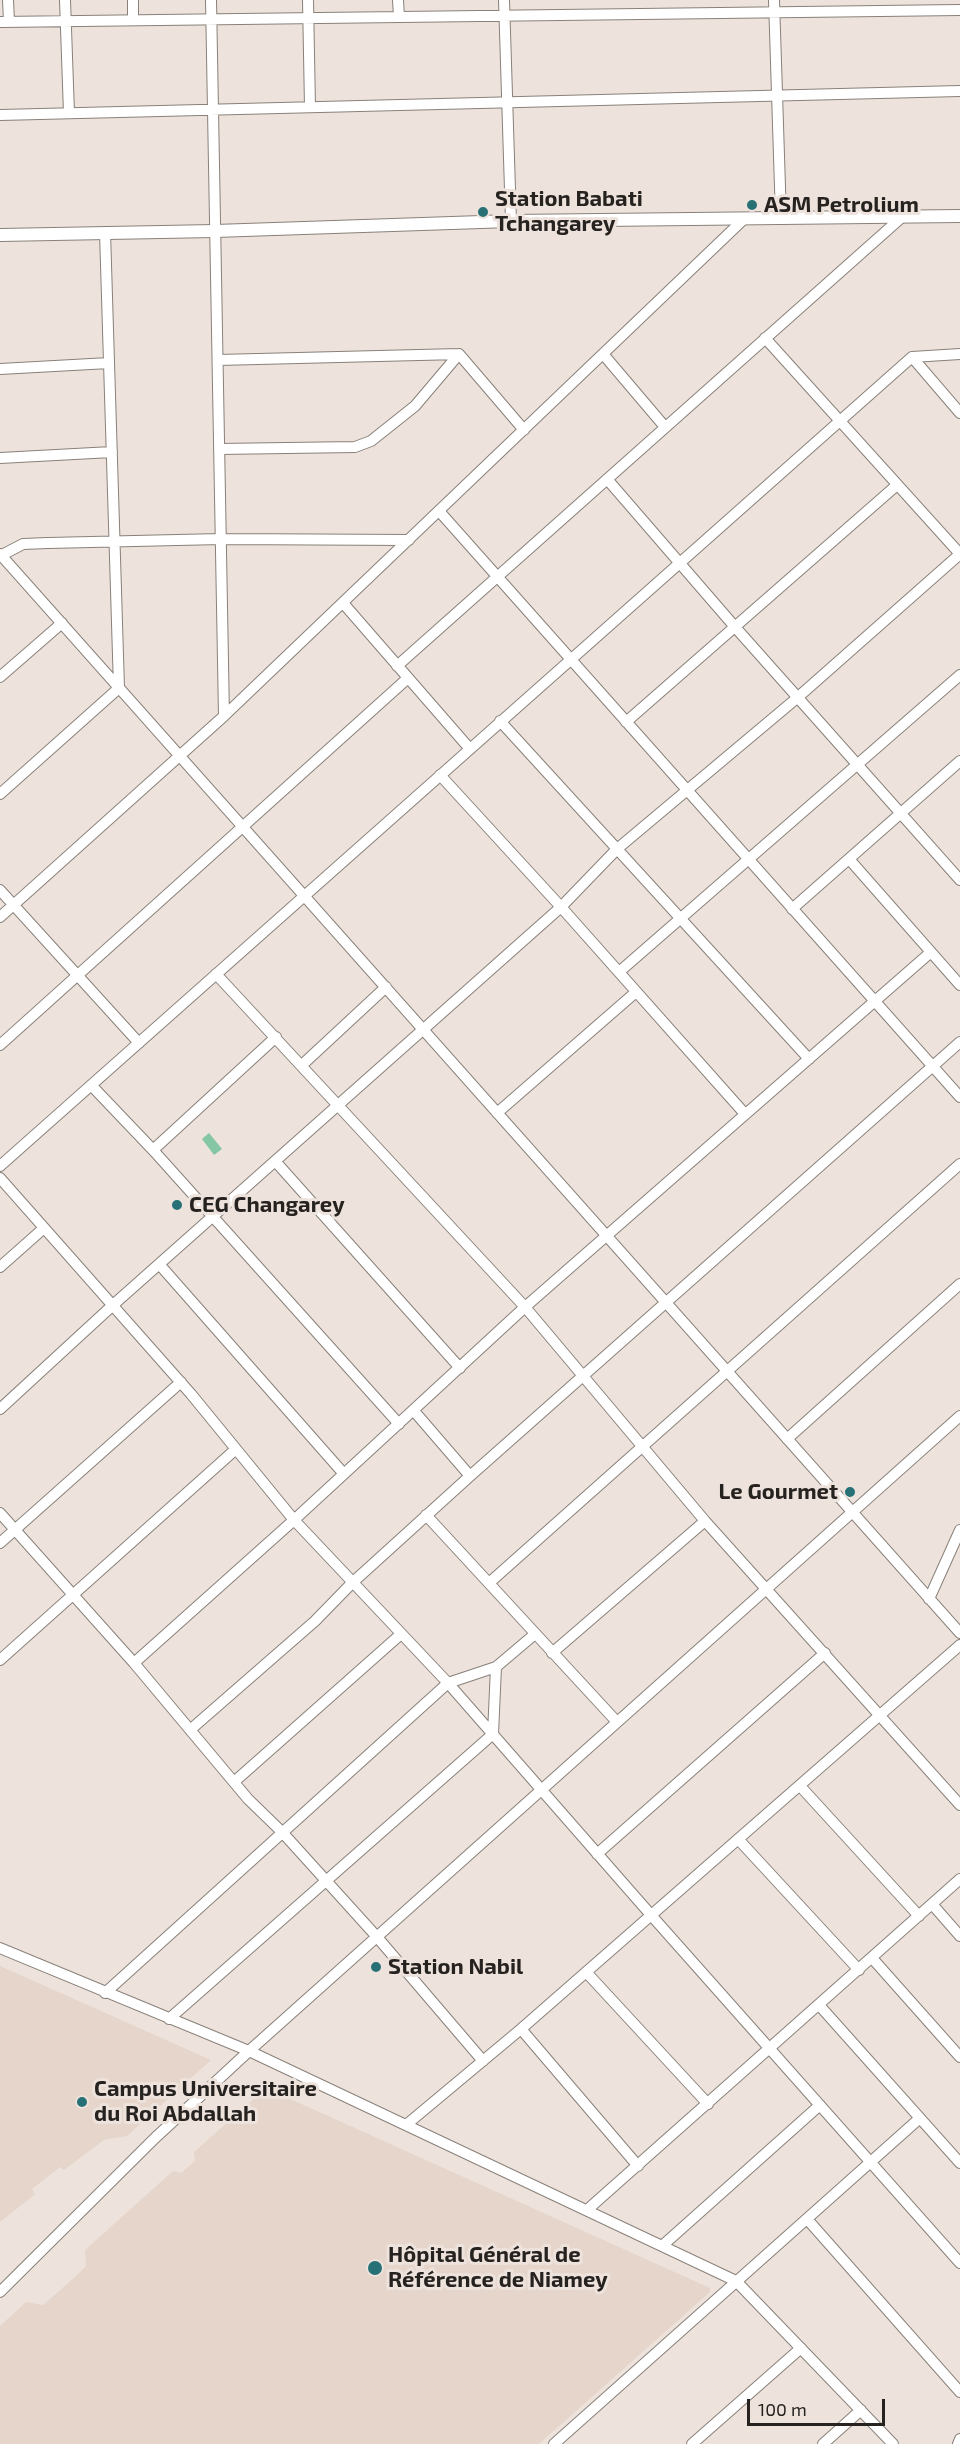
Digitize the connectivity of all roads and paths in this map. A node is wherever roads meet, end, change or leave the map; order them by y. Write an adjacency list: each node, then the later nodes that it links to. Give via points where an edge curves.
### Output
1 (8, 0): 17 (street)
2 (65, 0): 16 (street)
3 (133, 0): 15 (street)
4 (212, 0): 14 (street)
5 (308, 0): 13 (street)
6 (398, 0): 12 (street)
7 (504, 0): 11 (street)
8 (774, 0): 10 (street)
9 (960, 10): 10 (street)
10 (775, 12): 11 (street); 19 (street)
11 (505, 15): 12 (street); 20 (street)
12 (399, 17): 13 (street)
13 (309, 18): 14 (street); 21 (street)
14 (212, 19): 15 (street); 22 (street)
15 (133, 20): 16 (street)
16 (65, 21): 17 (street); 23 (street)
17 (4, 22)
18 (960, 92): 19 (street)
19 (777, 96): 20 (street); 27 (street)
20 (508, 103): 21 (street); 29 (street)
21 (310, 107): 22 (street)
22 (213, 110): 23 (street); 30 (street)
23 (69, 113): 24 (street)
24 (0, 115)
25 (960, 216): 26 (main road)
26 (902, 217): 27 (main road); 33 (street)
27 (781, 218): 28 (main road)
28 (744, 219): 29 (main road); 35 (street)
29 (512, 221): 30 (main road)
30 (216, 231): 31 (main road); 38 (street)
31 (105, 232): 32 (main road); 39 (street)
32 (0, 235)
33 (765, 338): 42 (street); 43 (street)
34 (459, 354): 38 (street); 44 (street); 45 (street, via 415,406 371,441 355,447)
35 (603, 354): 43 (street); 44 (street)
36 (960, 354): 37 (street)
37 (912, 357): 41 (street); 42 (street)
38 (218, 360): 45 (street)
39 (109, 363): 40 (street); 46 (street)
40 (0, 369)
41 (960, 412)
42 (840, 421): 49 (street); 56 (street)
43 (666, 427): 48 (street)
44 (524, 430): 50 (street)
45 (219, 449): 51 (street)
46 (112, 452): 47 (street); 53 (street)
47 (0, 458)
48 (607, 479): 56 (street); 57 (street)
49 (897, 485): 54 (street); 60 (street)
50 (439, 511): 52 (street); 57 (street)
51 (221, 539): 52 (street); 53 (street); 68 (street)
52 (409, 540): 58 (street)
53 (114, 542): 55 (street, via 23,544); 66 (street)
54 (960, 554): 67 (street)
55 (0, 555): 59 (street)
56 (680, 563): 60 (street); 61 (street)
57 (497, 577): 61 (street); 62 (street)
58 (343, 603): 62 (street); 68 (street)
59 (62, 623): 64 (street); 66 (street)
60 (735, 627): 67 (street); 70 (street)
61 (571, 659): 69 (street); 70 (street)
62 (397, 666): 65 (street)
63 (960, 675): 74 (street)
64 (0, 677)
65 (408, 678): 71 (street); 79 (street)
66 (119, 687): 72 (street); 77 (street)
67 (797, 698): 74 (street); 76 (street)
68 (224, 716): 72 (street)
69 (500, 721): 71 (street); 80 (street)
70 (626, 722): 76 (street)
71 (470, 749): 75 (street)
72 (180, 756): 79 (street); 86 (street)
73 (960, 761): 78 (street)
74 (857, 764): 78 (street); 82 (street)
75 (440, 775): 85 (street); 87 (street)
76 (688, 791): 80 (street); 82 (street)
77 (0, 794)
78 (901, 814): 81 (street); 83 (street)
79 (243, 827): 85 (street); 94 (street)
80 (617, 849): 87 (street); 90 (street)
81 (849, 859): 88 (street); 91 (street)
82 (749, 860): 88 (street); 90 (street)
83 (960, 880)
84 (0, 890): 86 (street)
85 (304, 896): 93 (street); 96 (street)
86 (13, 904): 89 (street); 94 (street)
87 (561, 907): 92 (street); 99 (street)
88 (792, 909): 98 (street)
89 (0, 917)
90 (681, 919): 92 (street); 104 (street)
91 (931, 951): 95 (street); 98 (street)
92 (619, 972): 97 (street)
93 (216, 974): 100 (street); 102 (street)
94 (77, 975): 102 (street); 103 (street)
95 (960, 985)
96 (386, 987): 99 (street); 105 (street)
97 (636, 992): 110 (street); 111 (street)
98 (874, 1001): 104 (street); 106 (street)
99 (424, 1030): 109 (street); 110 (street)
100 (276, 1036): 105 (street); 112 (street)
101 (960, 1042): 106 (street)
102 (139, 1043): 107 (street)
103 (0, 1045)
104 (809, 1059): 111 (street)
105 (302, 1065): 109 (street)
106 (932, 1066): 108 (street); 123 (street)
107 (91, 1085): 112 (street); 115 (street)
108 (960, 1098)
109 (339, 1104): 113 (street); 125 (street)
110 (497, 1113): 119 (street)
111 (745, 1114): 119 (street)
112 (153, 1150): 117 (street)
113 (275, 1161): 117 (street); 126 (street)
114 (960, 1164): 127 (street)
115 (0, 1166)
116 (0, 1178): 118 (street)
117 (213, 1217): 120 (street); 133 (street)
118 (44, 1228): 121 (street); 124 (street)
119 (606, 1235): 123 (street); 125 (street)
120 (159, 1264): 124 (street); 137 (street)
121 (0, 1267)
122 (960, 1284): 134 (street)
123 (666, 1303): 127 (street); 128 (street)
124 (113, 1305): 129 (street); 130 (street)
125 (525, 1306): 126 (street); 128 (street)
126 (460, 1368): 131 (street)
127 (727, 1372): 134 (street); 135 (street)
128 (583, 1376): 135 (street); 138 (street)
129 (181, 1382): 136 (street); 144 (street)
130 (0, 1409)
131 (414, 1411): 133 (street); 138 (street)
132 (960, 1416): 139 (street)
133 (399, 1424): 137 (street)
134 (787, 1438): 139 (street)
135 (640, 1447): 143 (street); 148 (street)
136 (236, 1449): 142 (street); 150 (street)
137 (344, 1474): 142 (street)
138 (470, 1476): 141 (street)
139 (852, 1512): 149 (street); 151 (street)
140 (0, 1513): 144 (street)
141 (426, 1515): 147 (street); 148 (street)
142 (294, 1520): 147 (street); 159 (street)
143 (705, 1521): 149 (street); 156 (street)
144 (15, 1530): 146 (street); 150 (street)
145 (960, 1530): 151 (street)
146 (0, 1543)
147 (351, 1583): 153 (street); 164 (street, via 315,1621)
148 (489, 1583): 154 (street)
149 (767, 1588): 157 (street); 163 (street)
150 (73, 1595): 158 (street); 159 (street)
151 (929, 1599): 152 (street)
152 (960, 1633)
153 (401, 1634): 161 (street); 166 (street)
154 (535, 1634): 156 (street); 160 (street)
155 (960, 1645): 162 (street)
156 (552, 1653): 163 (street)
157 (825, 1653): 162 (street); 172 (street)
158 (0, 1660)
159 (134, 1662): 164 (street)
160 (496, 1667): 161 (street); 165 (street)
161 (448, 1683): 165 (street); 170 (street)
162 (880, 1715): 167 (street); 169 (street)
163 (617, 1722): 168 (street)
164 (190, 1730): 166 (street)
165 (493, 1734): 168 (street); 174 (street)
166 (234, 1782): 170 (street)
167 (800, 1785): 171 (street); 177 (street)
168 (542, 1790): 172 (street); 179 (street)
169 (960, 1804)
170 (282, 1832): 174 (street); 184 (street)
171 (738, 1839): 176 (street); 182 (street)
172 (597, 1854): 176 (street)
173 (960, 1880): 175 (street)
174 (326, 1881): 179 (street); 186 (street)
175 (932, 1904): 177 (street); 178 (street)
176 (651, 1915): 183 (street); 188 (street)
177 (919, 1916): 181 (street)
178 (960, 1936)
179 (377, 1937): 189 (street); 191 (street)
180 (0, 1948): 184 (street)
181 (872, 1958): 182 (street); 190 (street)
182 (859, 1970): 185 (street)
183 (586, 1972): 187 (street); 192 (street)
184 (105, 1993): 186 (street)
185 (819, 2005): 188 (street); 194 (street)
186 (169, 2019): 189 (street)
187 (521, 2029): 191 (street); 198 (street)
188 (770, 2049): 192 (street); 193 (street)
189 (249, 2051): 195 (street); 204 (street)
190 (960, 2057)
191 (483, 2061): 195 (street)
192 (708, 2104): 198 (street)
193 (820, 2105): 196 (street); 201 (street)
194 (920, 2118): 196 (street); 197 (street)
195 (406, 2125): 199 (street)
196 (871, 2162): 200 (street); 202 (street)
197 (960, 2163)
198 (638, 2166): 199 (street)
199 (587, 2210): 201 (street)
200 (807, 2219): 203 (street); 206 (street)
201 (662, 2246): 203 (street)
202 (960, 2263)
203 (736, 2280): 205 (street); 209 (street)
204 (0, 2292)
205 (801, 2348): 207 (street); 211 (street)
206 (960, 2392)
207 (861, 2410): 212 (street); 213 (street)
208 (960, 2439): 214 (street)
209 (567, 2440): 210 (street)
210 (554, 2444)
211 (692, 2444)
212 (823, 2444)
213 (893, 2444)
214 (958, 2444)

